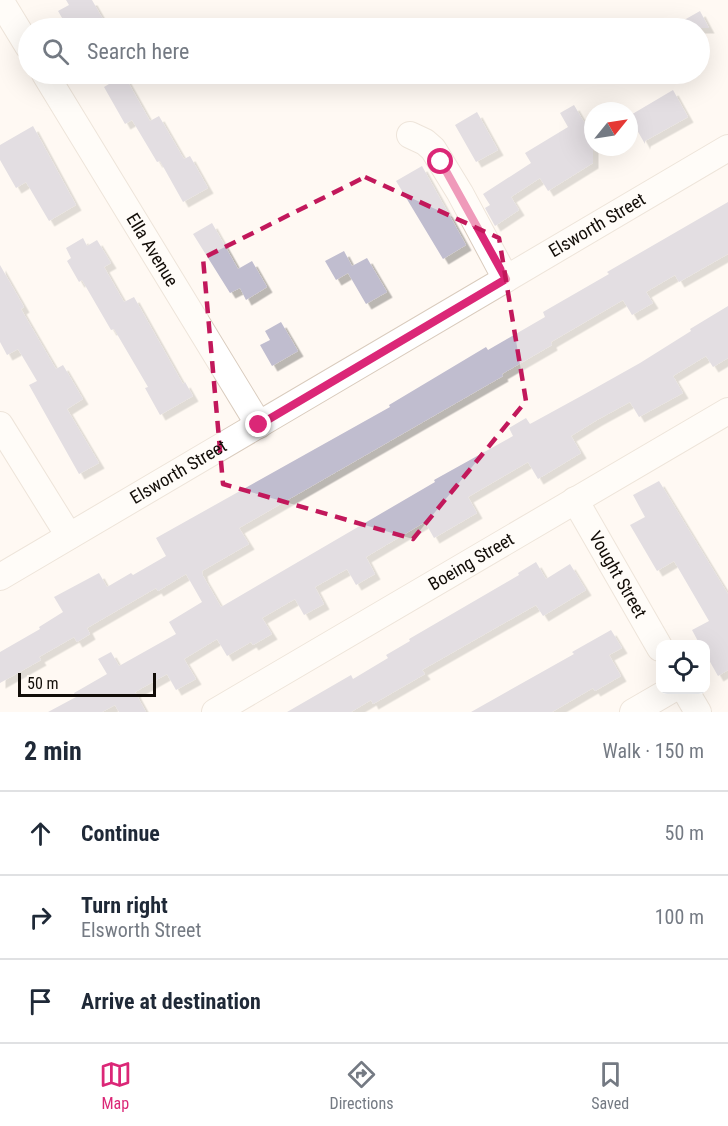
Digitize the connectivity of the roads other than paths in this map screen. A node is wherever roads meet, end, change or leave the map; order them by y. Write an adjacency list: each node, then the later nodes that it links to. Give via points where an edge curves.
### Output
1 (0, 0): 2 (street)
2 (18, 30)
3 (51, 84): 9 (street, Ella Avenue)
4 (410, 135): 6 (street, via 433,149)
5 (728, 148): 6 (street, Elsworth Street)
6 (506, 279): 9 (street, Elsworth Street)
7 (728, 411): 10 (street, Boeing Street)
8 (0, 425): 11 (street)
9 (259, 425): 11 (street, Elsworth Street)
10 (575, 500): 13 (street, Vought Street); 16 (street, Boeing Street)
11 (69, 536): 12 (street, Elsworth Street)
12 (0, 577)
13 (656, 641)
14 (664, 694): 17 (street)
15 (687, 694): 18 (street)
16 (215, 712)
17 (633, 712)
18 (698, 712)

